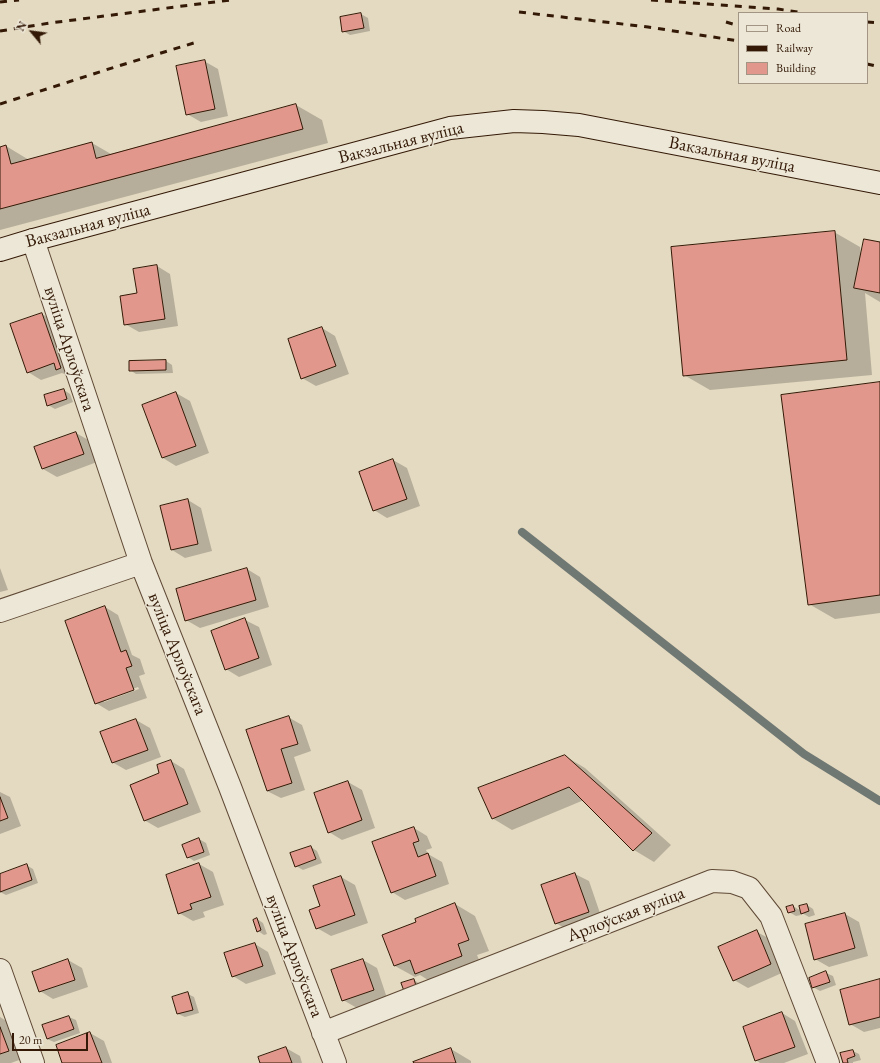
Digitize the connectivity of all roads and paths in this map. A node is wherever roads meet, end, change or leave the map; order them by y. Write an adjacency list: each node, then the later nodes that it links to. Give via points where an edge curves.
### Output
1 (880, 183): 2 (street, Вакзальная вуліца, via 578,125 514,121 450,128)
2 (33, 240): 3 (street, Вакзальная вуліца); 4 (street, вуліца Арлоўскага)
3 (0, 250)
4 (141, 563): 5 (street); 7 (street, вуліца Арлоўскага)
5 (0, 611)
6 (0, 970): 8 (street)
7 (323, 1032): 9 (street, вуліца Арлоўскага); 10 (street, Арлоўская вуліца, via 712,882 732,882 749,888 771,916)
8 (33, 1063)
9 (334, 1063)
10 (828, 1063)

